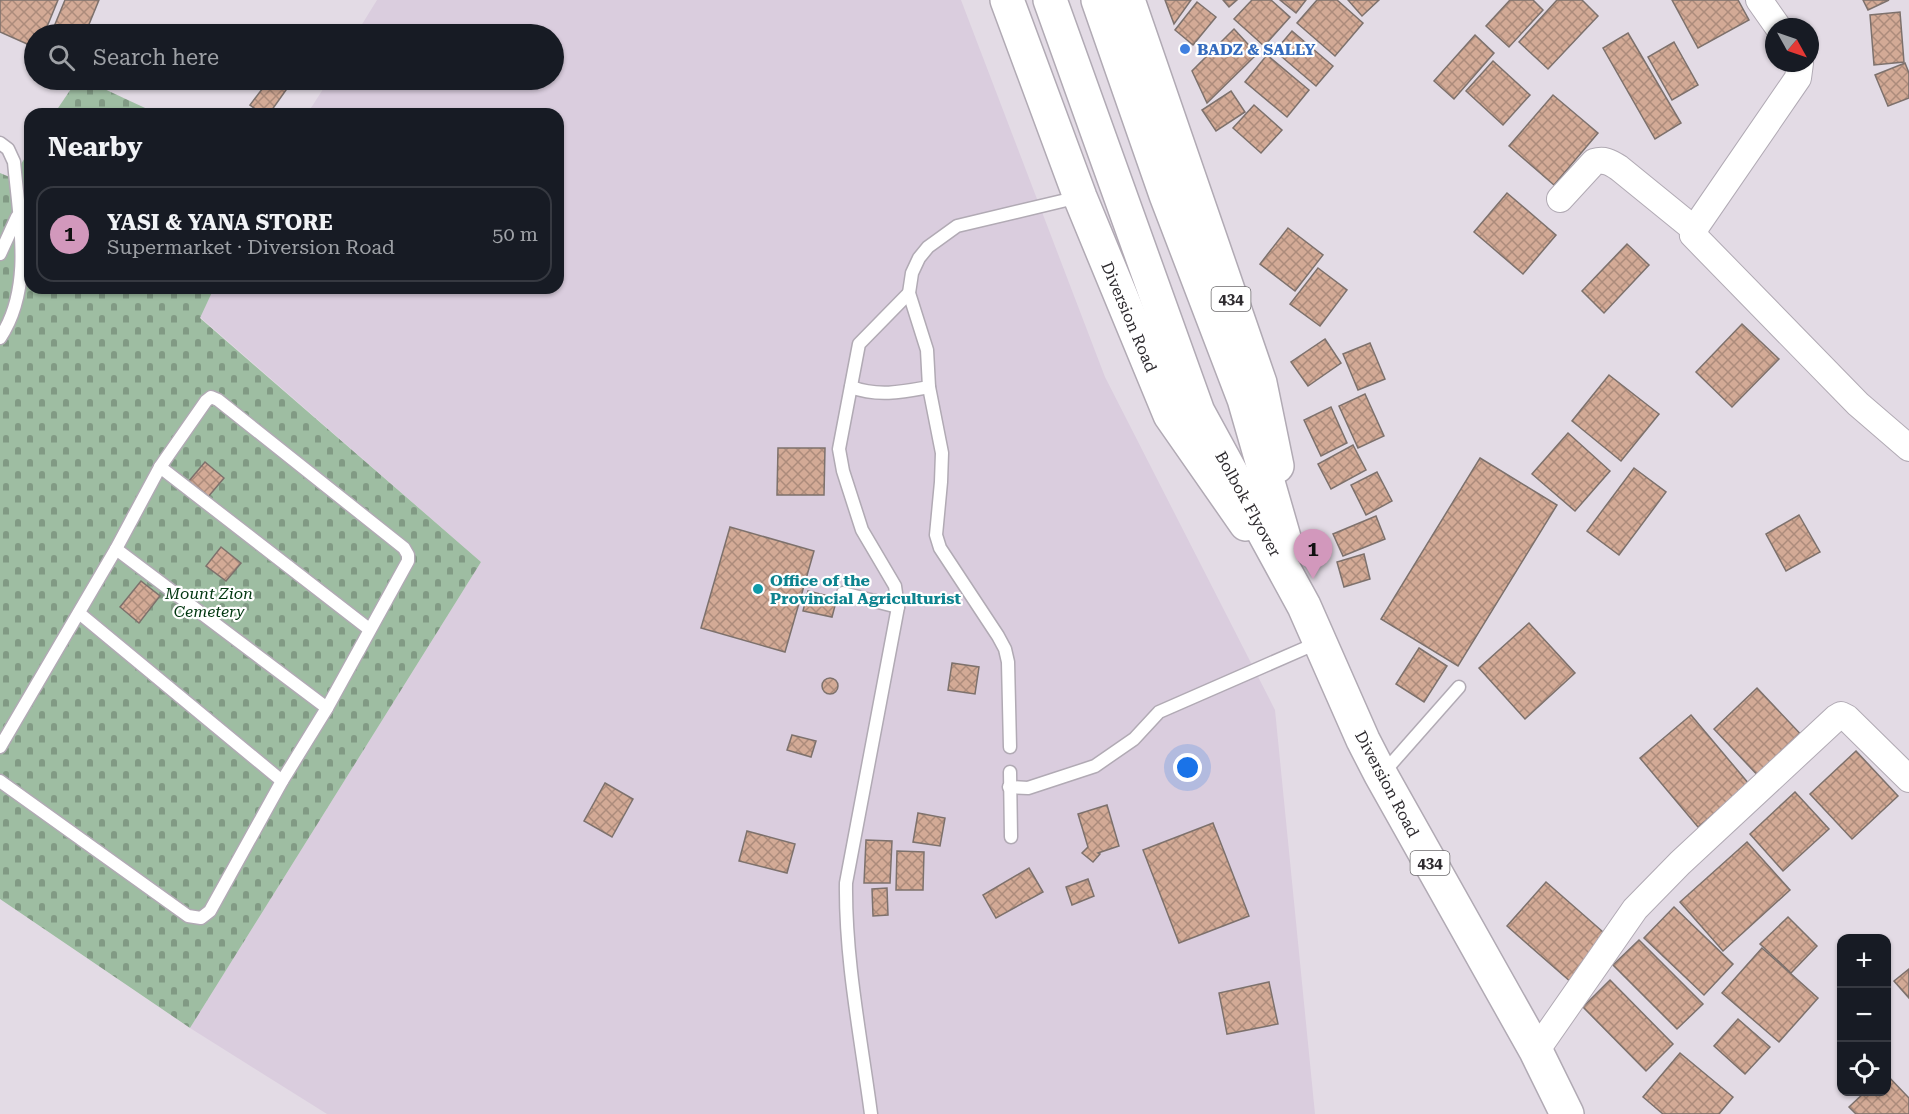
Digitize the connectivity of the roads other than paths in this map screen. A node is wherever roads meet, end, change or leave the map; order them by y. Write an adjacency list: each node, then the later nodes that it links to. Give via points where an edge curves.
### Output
1 (1007, 0): 9 (main road, Diversion Road / 434)
2 (1050, 0): 22 (main road, Bolbok Flyover / 434, via 1198,412)
3 (1098, 0): 22 (main road, Bolbok Flyover / 434, via 1166,195 1244,399)
4 (1128, 0): 22 (main road, Diversion Road / 434, via 1260,383)
5 (1759, 0): 6 (street)
6 (1772, 18)
7 (1799, 72): 12 (street)
8 (0, 143): 11 (lane, via 14,162)
9 (1080, 197): 14 (lane, via 957,226 919,258); 22 (main road, Diversion Road / 434, via 1170,415)
10 (1560, 199): 12 (street, via 1594,162 1602,160 1619,168)
11 (18, 215): 13 (lane); 15 (lane, via 18,300)
12 (1694, 229): 18 (street, via 1697,241 1858,404)
13 (0, 254)
14 (909, 293): 16 (lane, via 859,344); 17 (lane, via 927,350)
15 (0, 338)
16 (851, 387): 17 (lane, via 890,394); 23 (lane, via 839,449 843,471 862,530 895,586)
17 (929, 387): 30 (lane, via 942,453 936,535 939,548 1005,649)
18 (1909, 448)
19 (160, 467): 20 (lane); 25 (lane); 25 (lane, via 206,400 218,400 404,548 408,561)
20 (116, 549): 24 (lane); 28 (lane)
21 (843, 593): 23 (lane)
22 (1304, 606): 26 (main road, Diversion Road / 434)
23 (898, 607): 39 (lane, via 846,883 845,908)
24 (79, 613): 29 (lane); 35 (lane)
25 (369, 629): 28 (lane)
26 (1320, 642): 32 (main road, Diversion Road / 434); 36 (lane, via 1159,712 1134,739 1095,766 1028,788)
27 (1459, 687): 32 (lane)
28 (327, 708): 35 (lane)
29 (0, 747)
30 (1010, 747)
31 (1010, 772): 36 (lane)
32 (1381, 776): 38 (main road, Diversion Road / 434)
33 (1909, 779): 38 (street, via 1847,718 1836,718 1635,909)
34 (0, 781): 35 (lane, via 188,916 201,918 210,911)
35 (282, 781)
36 (1009, 787): 37 (lane)
37 (1011, 837)
38 (1536, 1051): 40 (main road, Diversion Road / 434)
39 (871, 1114)
40 (1567, 1114)

